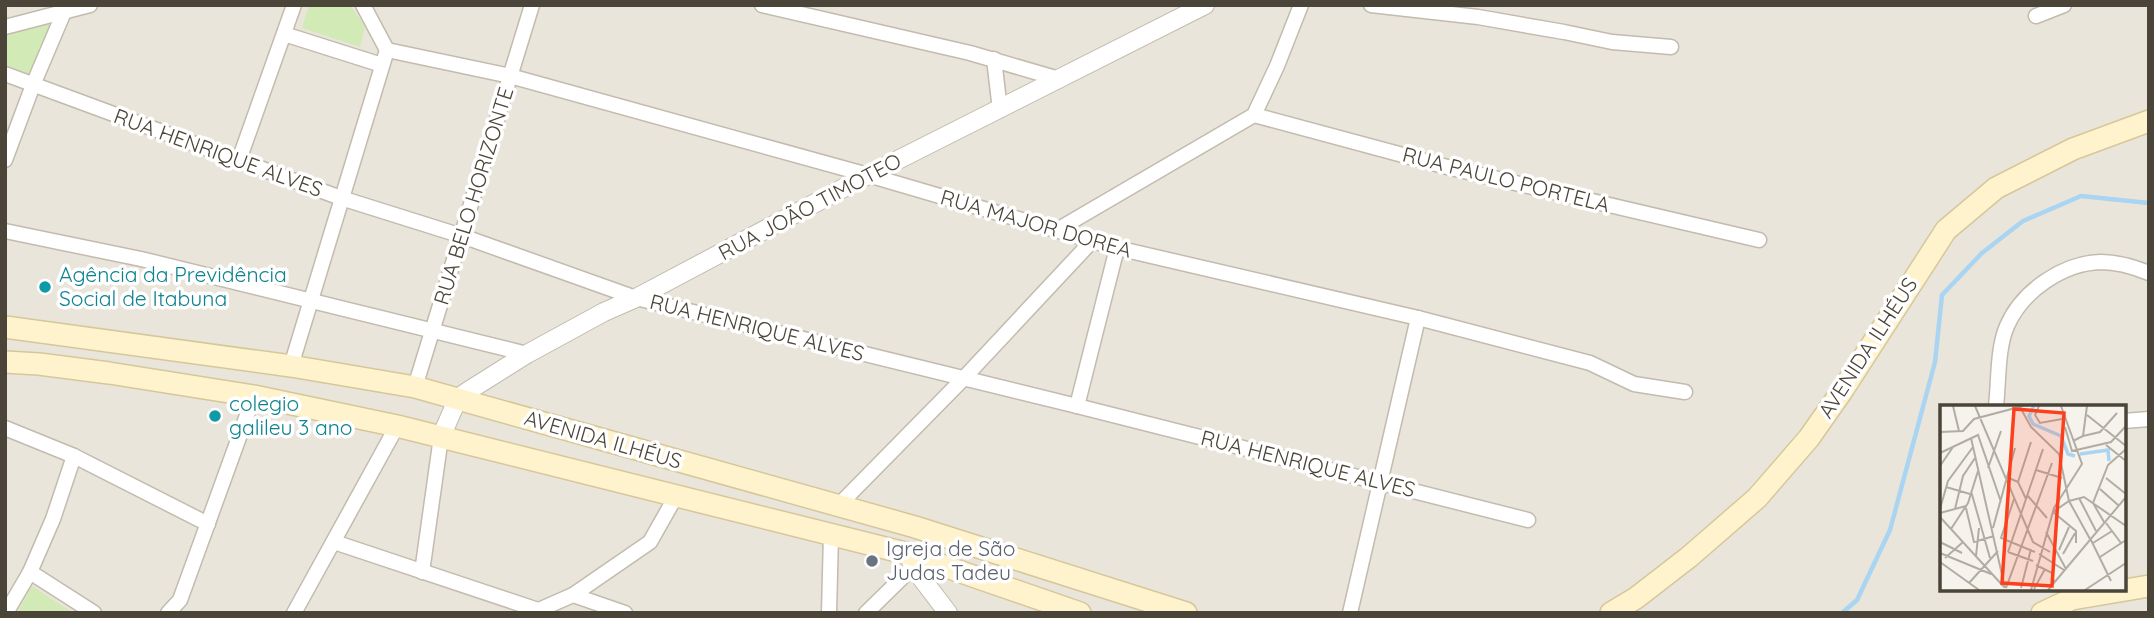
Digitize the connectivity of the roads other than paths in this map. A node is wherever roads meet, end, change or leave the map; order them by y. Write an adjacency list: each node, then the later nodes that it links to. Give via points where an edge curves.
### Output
1 (90, 5): 10 (street)
2 (294, 5): 13 (street)
3 (363, 5): 15 (street)
4 (532, 5): 19 (street, RUA BELO HORIZONTE)
5 (762, 5): 16 (street)
6 (1205, 5): 20 (street, RUA JOÃO TIMOTEO)
7 (1301, 5): 23 (street)
8 (1371, 5): 14 (street)
9 (2064, 5): 11 (street)
10 (64, 12): 12 (street); 21 (street)
11 (2036, 16)
12 (5, 27)
13 (284, 34): 17 (street); 26 (street)
14 (1671, 47)
15 (387, 50): 17 (street); 19 (street, RUA MAJOR DOREA)
16 (993, 59): 20 (street); 22 (street)
17 (382, 65): 28 (street)
18 (5, 74): 21 (street, RUA HENRIQUE ALVES)
19 (510, 76): 27 (street, RUA MAJOR DOREA); 31 (street, RUA BELO HORIZONTE)
20 (1059, 79): 22 (street, RUA JOÃO TIMOTEO)
21 (33, 85): 25 (street); 26 (street, RUA HENRIQUE ALVES)
22 (1000, 110): 27 (street, RUA JOÃO TIMOTEO)
23 (1254, 115): 29 (street); 32 (street, RUA PAULO PORTELA, via 1451,169)
24 (2149, 121): 84 (main road, AVENIDA ILHÉUS, via 2073,149 1996,188 1946,229 1809,438 1757,498 1689,557)
25 (5, 160)
26 (239, 160): 28 (street, RUA HENRIQUE ALVES)
27 (868, 175): 29 (street, RUA MAJOR DOREA); 36 (street, RUA JOÃO TIMOTEO)
28 (341, 198): 31 (street, RUA HENRIQUE ALVES); 37 (street)
29 (1057, 230): 33 (street, RUA MAJOR DOREA)
30 (5, 231): 37 (street)
31 (462, 236): 36 (street, RUA HENRIQUE ALVES); 40 (street, RUA BELO HORIZONTE)
32 (1759, 240)
33 (1092, 241): 34 (street, RUA MAJOR DOREA); 44 (street)
34 (1117, 248): 38 (street, RUA MAJOR DOREA); 50 (street)
35 (2149, 273): 49 (street, via 2102,262 2082,265 2026,295 2007,326)
36 (636, 298): 41 (street, RUA JOÃO TIMOTEO); 44 (street, RUA HENRIQUE ALVES)
37 (309, 301): 40 (street); 43 (street)
38 (1418, 318): 46 (street, RUA MAJOR DOREA, via 1590,363 1634,384); 57 (street)
39 (5, 327): 43 (main road, AVENIDA ILHÉUS)
40 (432, 331): 41 (street); 45 (street, RUA BELO HORIZONTE)
41 (527, 354): 48 (street, RUA JOÃO TIMOTEO)
42 (5, 362): 47 (main road, AVENIDA ILHÉUS)
43 (291, 366): 45 (main road, AVENIDA ILHÉUS)
44 (963, 379): 50 (street, RUA HENRIQUE ALVES); 59 (street)
45 (415, 387): 48 (main road, AVENIDA ILHÉUS)
46 (1685, 392)
47 (254, 396): 53 (main road, AVENIDA ILHÉUS); 61 (street)
48 (458, 398): 55 (street); 59 (main road, AVENIDA ILHÉUS)
49 (1996, 405)
50 (1077, 406): 57 (street, RUA HENRIQUE ALVES)
51 (2149, 419): 52 (street)
52 (2126, 421)
53 (397, 426): 55 (main road, AVENIDA ILHÉUS); 63 (street)
54 (5, 428): 56 (street)
55 (441, 437): 58 (main road, AVENIDA ILHÉUS); 66 (street)
56 (74, 456): 61 (street); 65 (street)
57 (1379, 482): 60 (street, RUA HENRIQUE ALVES); 83 (street)
58 (676, 496): 62 (main road, AVENIDA ILHÉUS); 71 (street, via 650,542)
59 (838, 506): 82 (main road, AVENIDA ILHÉUS)
60 (1528, 520)
61 (208, 524): 73 (street, via 180,600)
62 (831, 535): 64 (main road, AVENIDA ILHÉUS); 78 (street)
63 (334, 542): 66 (street); 76 (street)
64 (911, 561): 79 (street); 80 (street); 81 (main road, AVENIDA ILHÉUS)
65 (30, 572): 74 (street); 75 (street)
66 (422, 572): 72 (street)
67 (2149, 586): 68 (main road)
68 (2126, 588)
69 (2109, 590): 70 (main road)
70 (2069, 594): 85 (main road)
71 (573, 595): 72 (street); 77 (street)
72 (535, 611)
73 (169, 612)
74 (6, 613)
75 (94, 613)
76 (294, 613)
77 (625, 613)
78 (829, 613)
79 (866, 613)
80 (948, 613)
81 (1080, 613)
82 (1186, 613)
83 (1350, 613)
84 (1611, 613)
85 (2042, 613)

